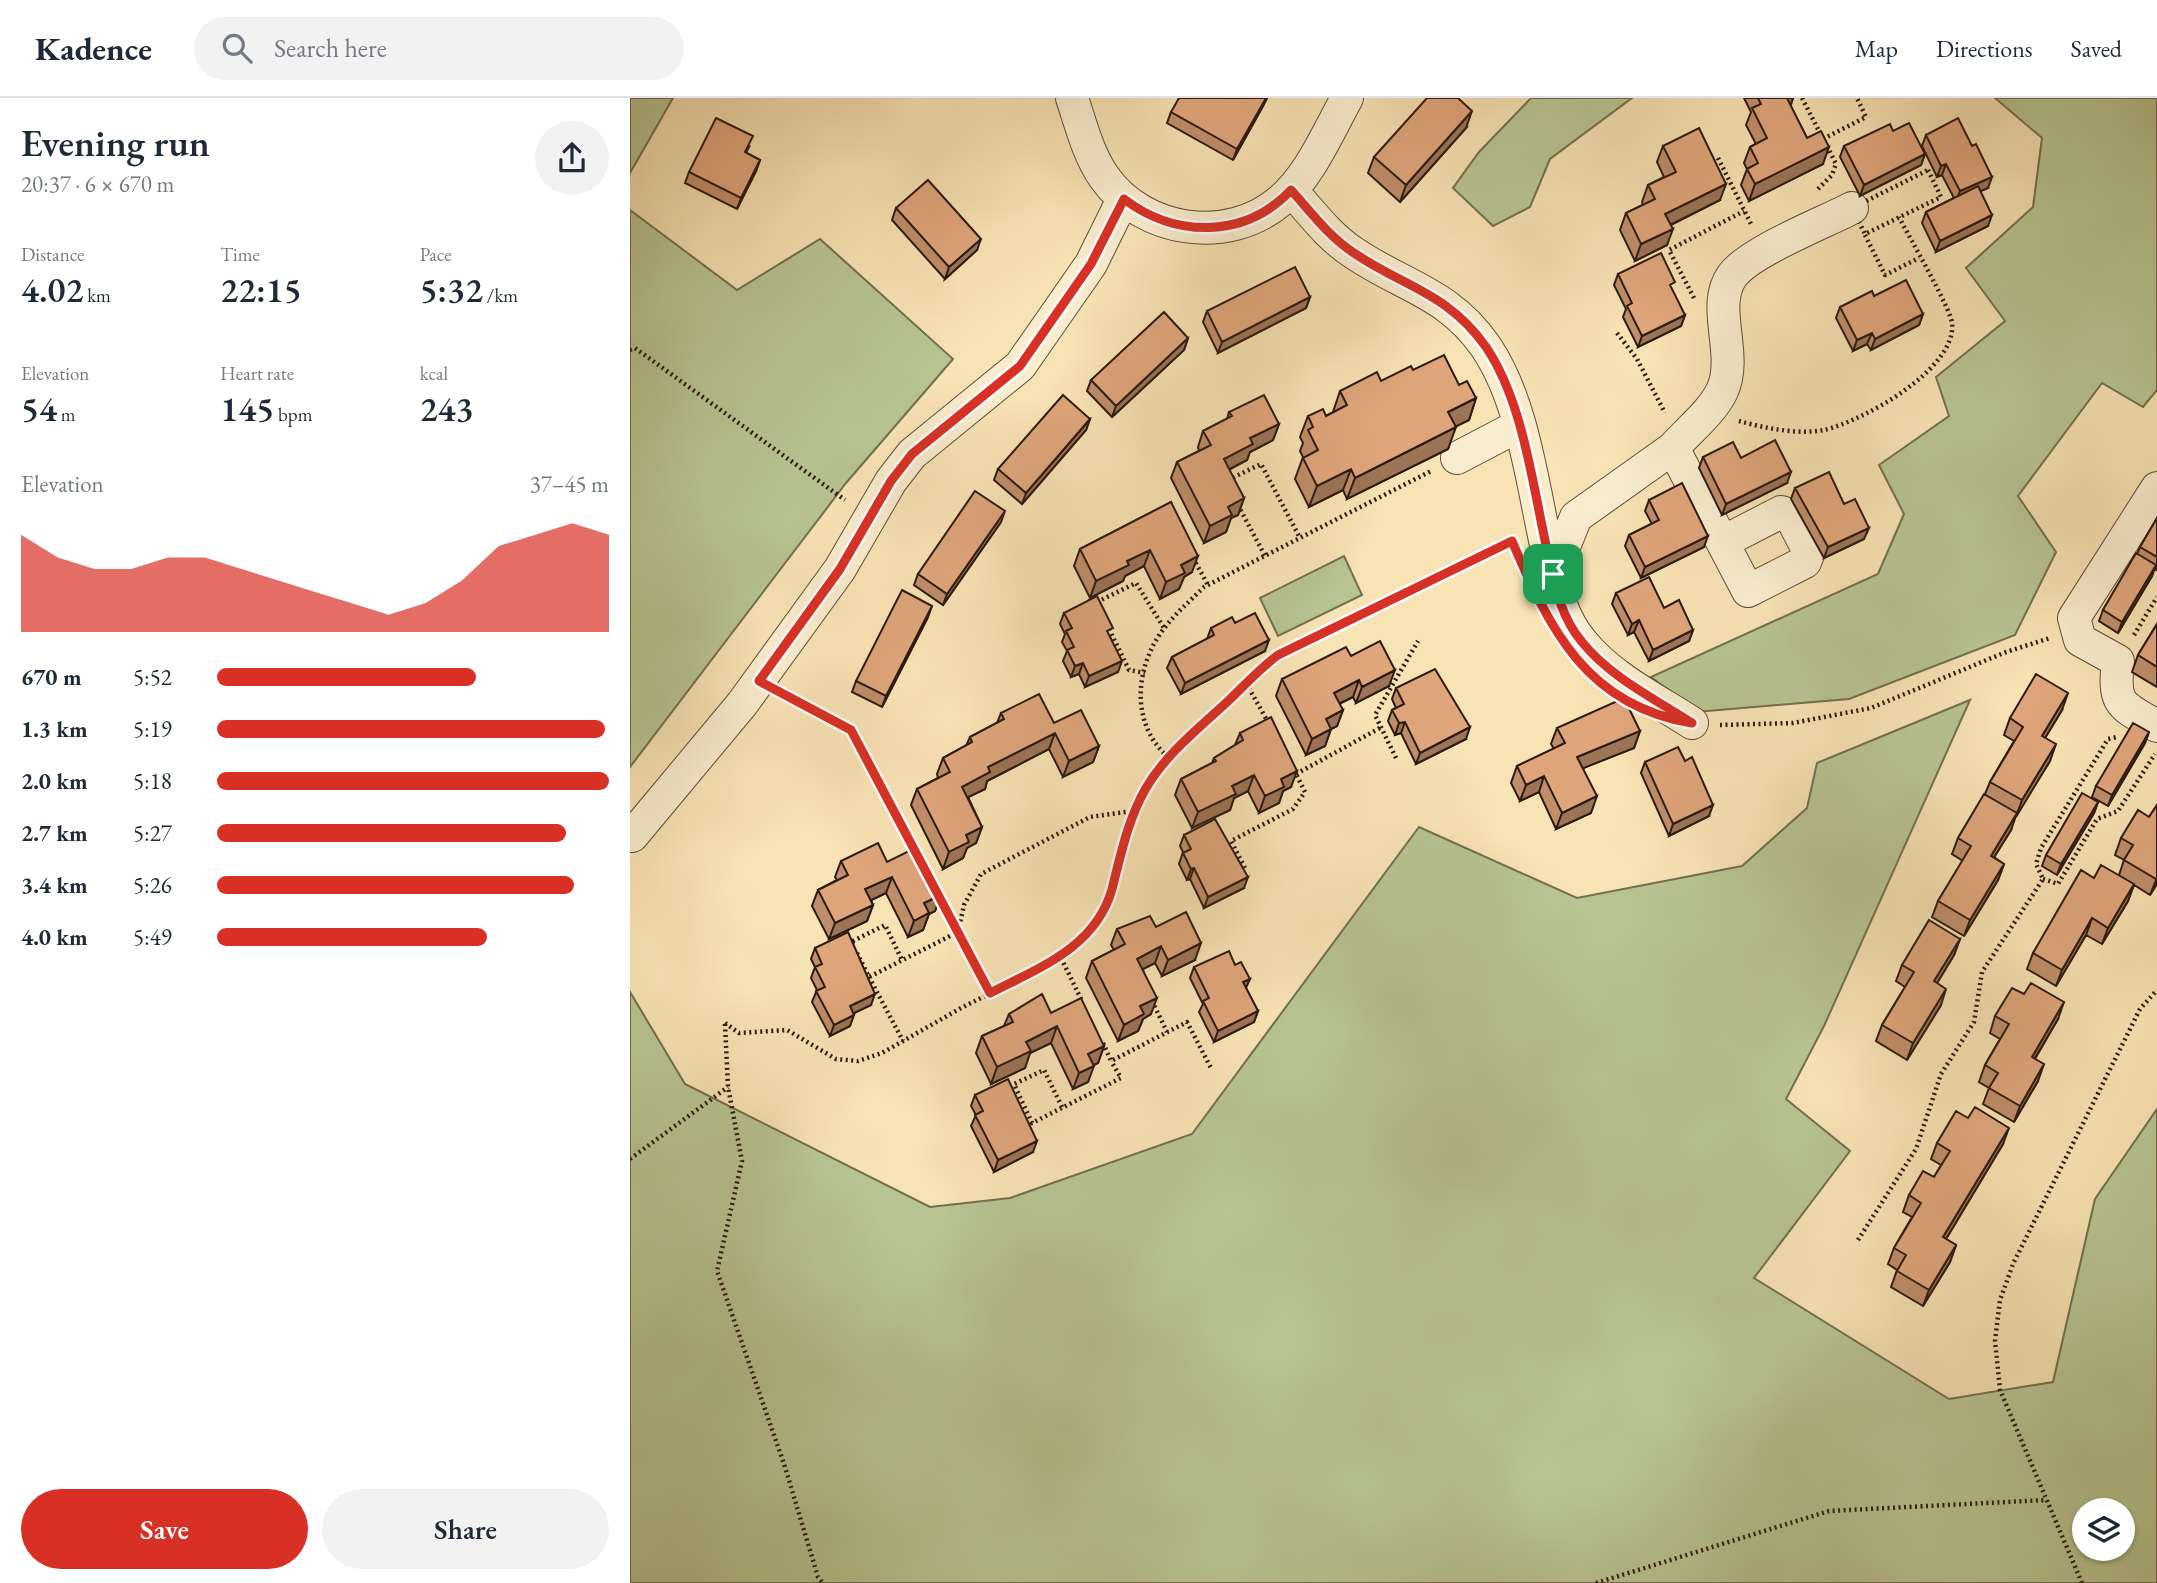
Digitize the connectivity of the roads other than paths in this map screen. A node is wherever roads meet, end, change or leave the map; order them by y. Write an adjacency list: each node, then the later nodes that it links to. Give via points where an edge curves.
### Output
1 (1072, 98): 4 (street, via 1093,159)
2 (1347, 98): 3 (street)
3 (1291, 190): 4 (street, via 1252,219 1215,228 1166,223); 6 (street, via 1335,240 1426,290 1460,316 1506,381)
4 (1124, 199): 14 (street, via 1091,264 1020,366 912,454 840,569 759,681)
5 (1858, 221): 7 (street, via 1805,232 1742,265 1732,275 1723,306 1729,353 1721,392)
6 (1518, 426): 8 (street); 11 (street)
7 (1677, 444): 10 (street); 11 (street, via 1576,517)
8 (1457, 458)
9 (2157, 488): 12 (street, via 2074,618 2080,640 2118,661 2115,688 2123,706)
10 (1723, 542)
11 (1553, 574): 13 (street, via 1561,609 1582,642 1619,677)
12 (2144, 719)
13 (1692, 723)
14 (632, 836)

